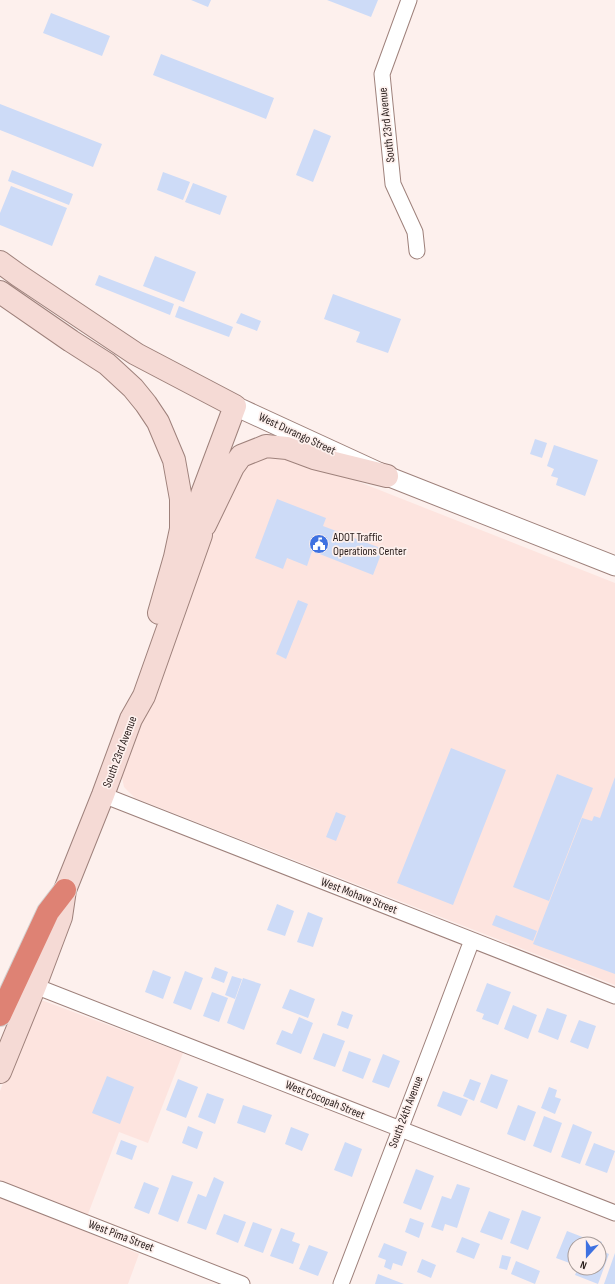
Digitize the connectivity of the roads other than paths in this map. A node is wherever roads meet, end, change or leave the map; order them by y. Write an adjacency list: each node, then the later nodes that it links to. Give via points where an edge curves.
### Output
1 (408, 0): 2 (street, South 23rd Avenue, via 382,74 393,184 415,232)
2 (417, 251)
3 (0, 262): 5 (main road, West Durango Street, via 136,354)
4 (0, 292): 9 (main road, via 107,364 133,388 158,422 174,460 181,499 181,529)
5 (235, 406): 6 (street, West Durango Street); 7 (main road, South 23rd Avenue, via 202,494)
6 (387, 476): 7 (main road, via 314,458 287,448 266,446 241,456 233,467); 8 (street, West Durango Street)
7 (200, 535): 9 (main road, South 23rd Avenue, via 144,696)
8 (615, 566)
9 (131, 719): 10 (main road, South 23rd Avenue)
10 (103, 795): 11 (main road, South 23rd Avenue); 12 (street, West Mohave Street)
11 (65, 890): 13 (main road, South 23rd Avenue, via 61,917); 15 (highway, via 48,912)
12 (472, 940): 14 (street, West Mohave Street); 17 (street, South 24th Avenue)
13 (35, 986): 16 (main road, South 23rd Avenue); 17 (street, West Cocopah Street)
14 (615, 996)
15 (0, 1015)
16 (0, 1072)
17 (399, 1129): 19 (street, West Cocopah Street); 21 (street, South 24th Avenue)
18 (0, 1189): 20 (street, West Pima Street)
19 (615, 1213)
20 (242, 1284)
21 (341, 1284)

